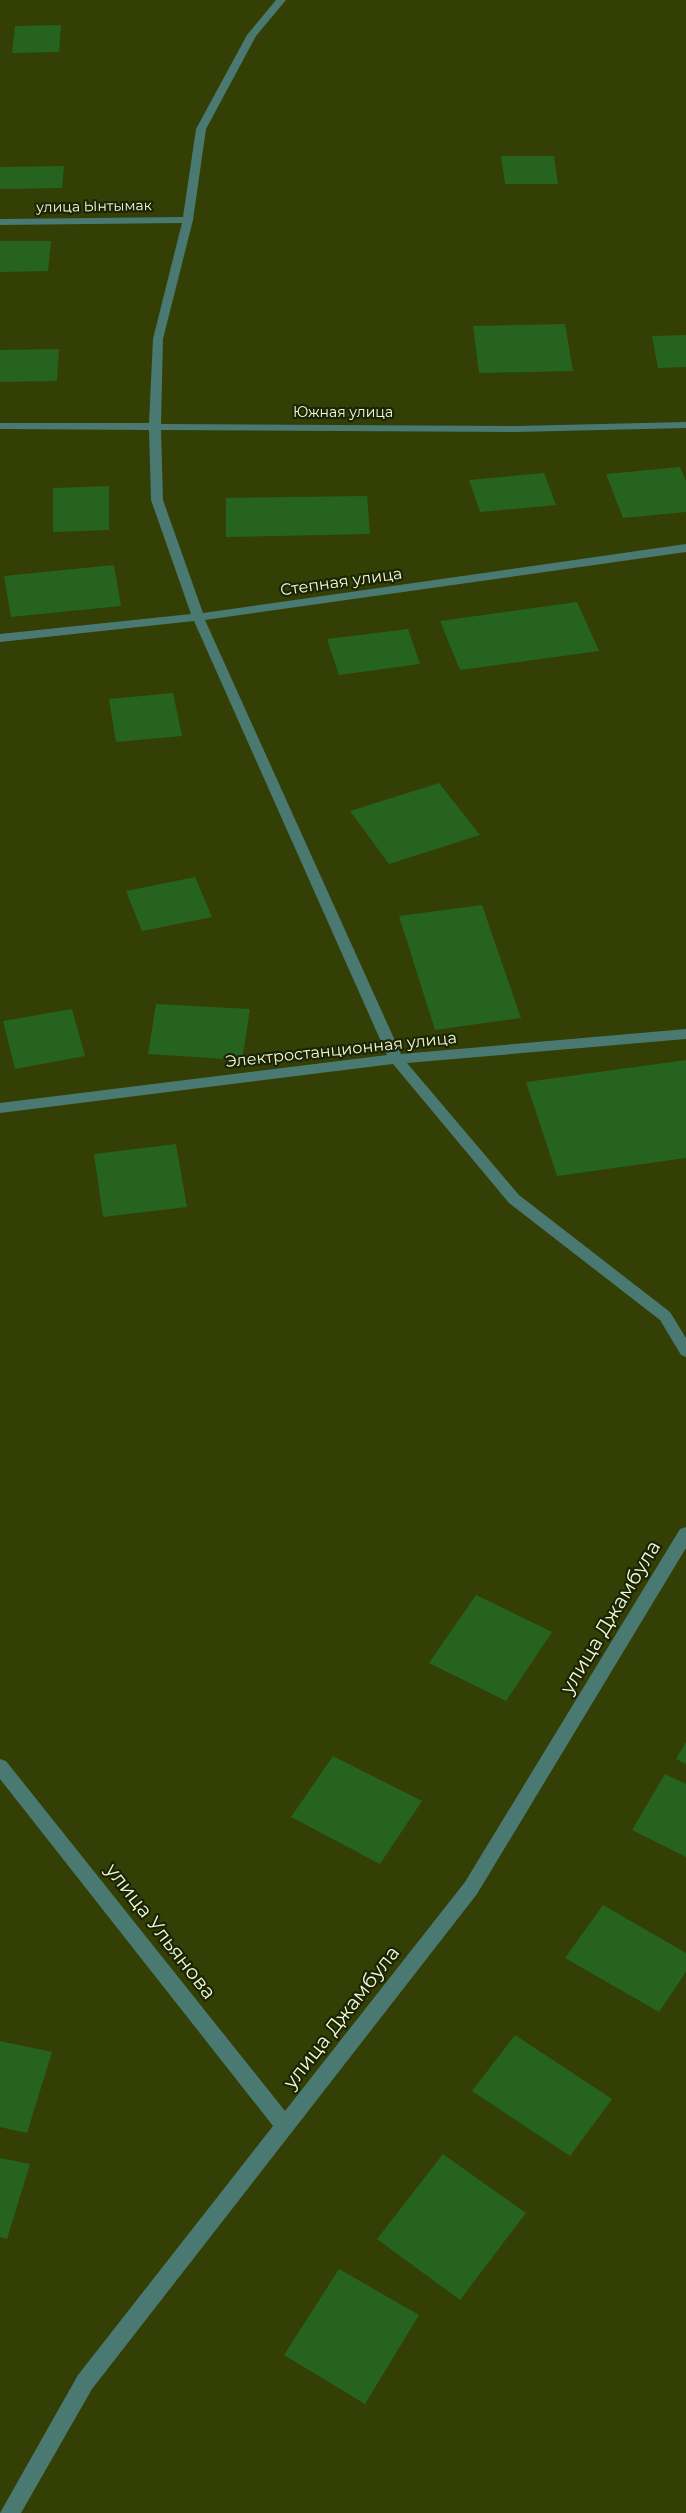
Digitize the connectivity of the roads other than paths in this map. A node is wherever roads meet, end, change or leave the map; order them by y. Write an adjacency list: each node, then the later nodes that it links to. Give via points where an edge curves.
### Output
1 (281, 0): 2 (street, via 252,35 201,129)
2 (188, 220): 3 (street, улица Ынтымак); 6 (street, via 158,339)
3 (0, 222)
4 (686, 425): 6 (street, Южная улица, via 516,429)
5 (0, 426): 6 (street, Южная улица)
6 (155, 426): 8 (street, via 157,500)
7 (686, 548): 8 (street, Степная улица)
8 (198, 617): 9 (street, Степная улица); 11 (street)
9 (0, 638)
10 (686, 1034): 11 (street, Электростанционная улица)
11 (396, 1059): 12 (street, Электростанционная улица); 13 (street, via 514,1199 665,1316)
12 (0, 1108)
13 (686, 1351)
14 (686, 1534): 16 (street, улица Джамбула, via 471,1888)
15 (0, 1766): 16 (street, улица Ульянова)
16 (285, 2126): 17 (street, улица Джамбула, via 85,2382)
17 (10, 2513)

